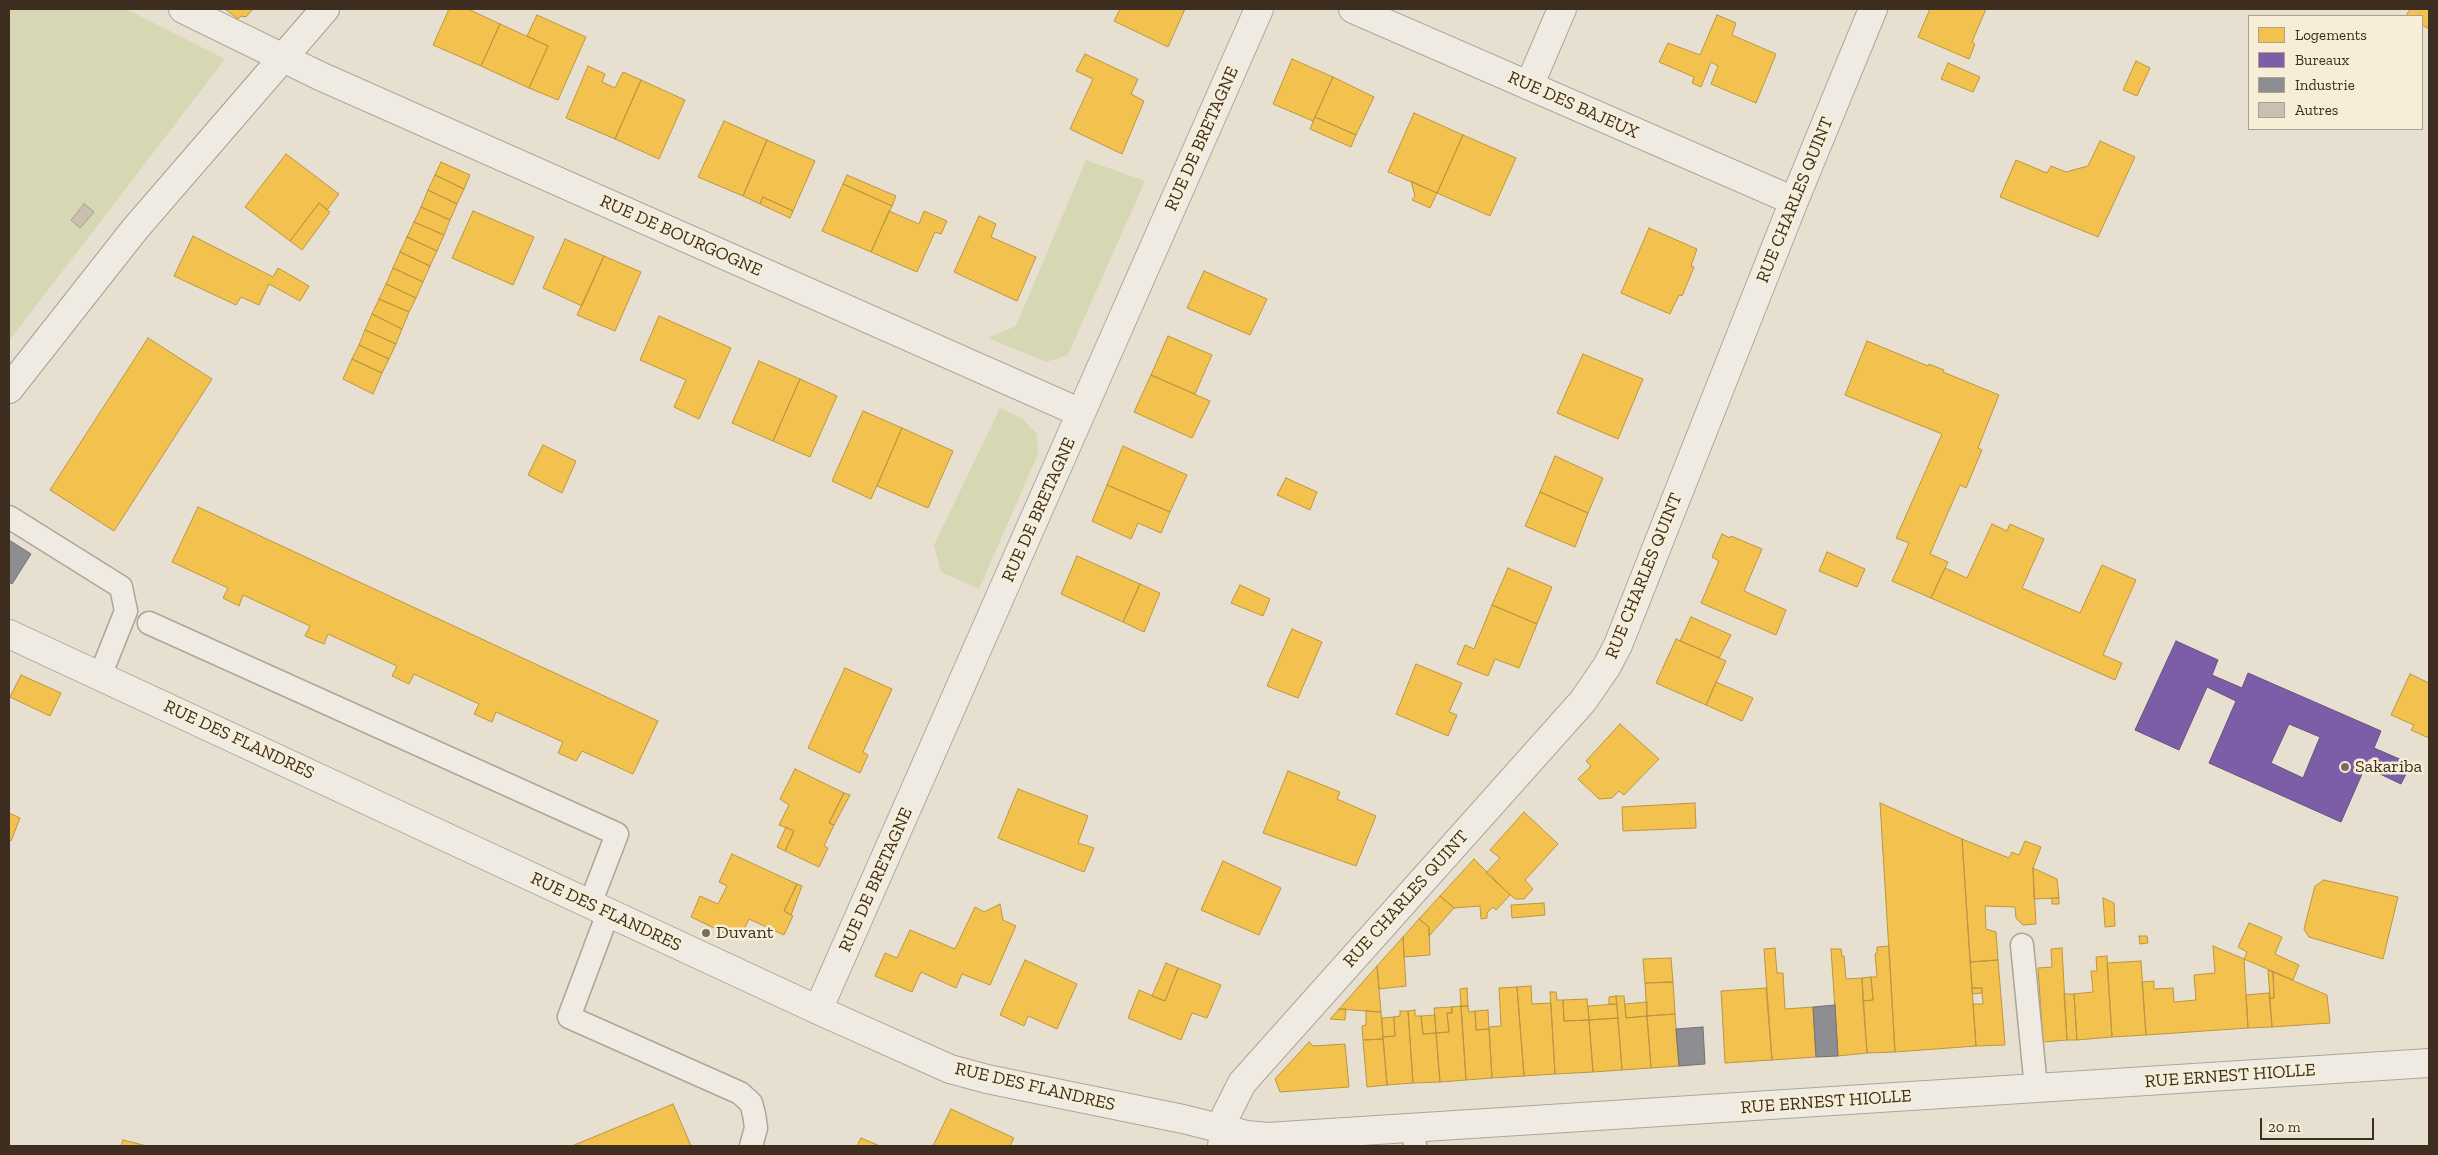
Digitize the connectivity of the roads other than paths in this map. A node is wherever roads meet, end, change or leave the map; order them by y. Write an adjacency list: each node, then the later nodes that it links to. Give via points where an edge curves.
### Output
1 (182, 9): 7 (street, RUE DE BOURGOGNE)
2 (325, 9): 7 (street)
3 (1259, 9): 11 (street, RUE DE BRETAGNE)
4 (1353, 9): 8 (street, RUE DES BAJEUX)
5 (1562, 9): 8 (street)
6 (1873, 9): 9 (street, RUE CHARLES QUINT)
7 (282, 58): 10 (street, via 135,230); 11 (street, RUE DE BOURGOGNE)
8 (1530, 86): 9 (street, RUE DES BAJEUX)
9 (1794, 201): 22 (street, RUE CHARLES QUINT, via 1607,666 1583,701 1242,1083 1230,1103)
10 (9, 389)
11 (1081, 413): 18 (street, RUE DE BRETAGNE)
12 (9, 517): 15 (lane, via 121,587 126,611)
13 (149, 623): 16 (lane, via 617,834)
14 (9, 634): 15 (street, RUE DES FLANDRES)
15 (100, 676): 16 (street, RUE DES FLANDRES)
16 (599, 908): 18 (street, RUE DES FLANDRES); 23 (lane, via 569,1017 740,1093 751,1103 754,1114 756,1128)
17 (2022, 945): 20 (lane)
18 (818, 1010): 22 (street, RUE DES FLANDRES, via 968,1074)
19 (2429, 1063): 20 (street, RUE ERNEST HIOLLE)
20 (2036, 1088): 21 (street, RUE ERNEST HIOLLE)
21 (1414, 1137): 22 (street, RUE ERNEST HIOLLE, via 1247,1135)
22 (1223, 1138)
23 (751, 1146)

